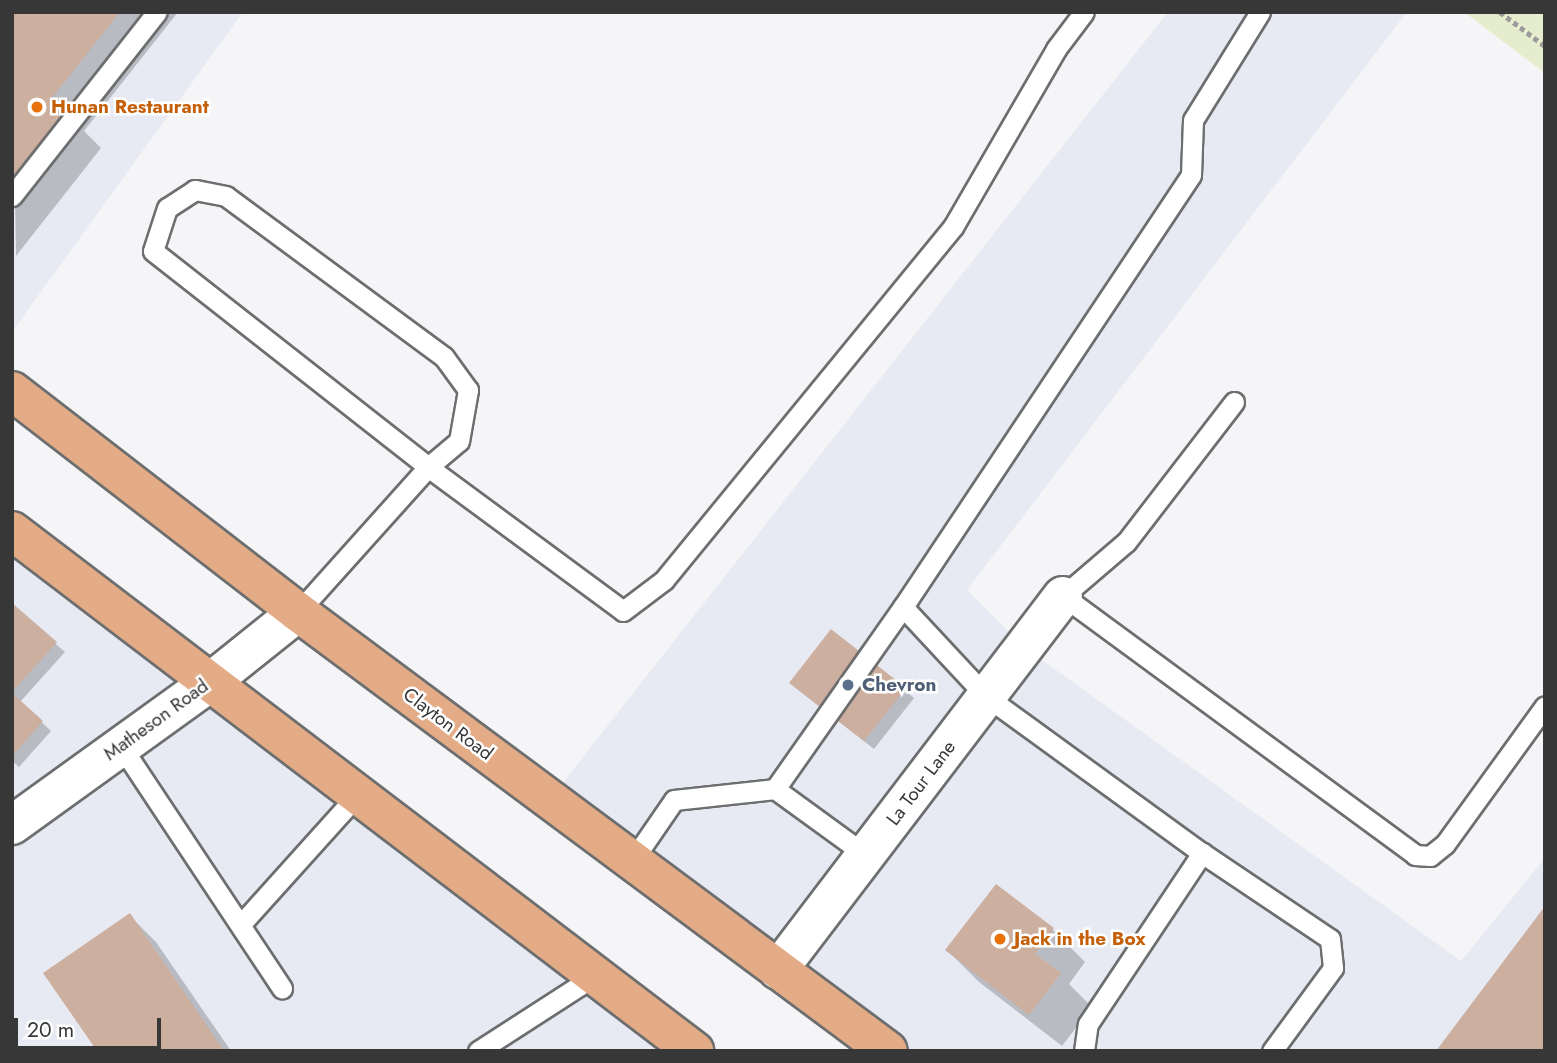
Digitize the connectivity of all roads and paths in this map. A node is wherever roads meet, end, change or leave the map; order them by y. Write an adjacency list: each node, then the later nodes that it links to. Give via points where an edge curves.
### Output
1 (157, 12): 6 (lane)
2 (1084, 12): 9 (lane, via 1056,49 953,226 664,580 623,611)
3 (1260, 12): 12 (lane, via 1193,120 1191,175)
4 (1500, 12): 5 (path)
5 (1545, 46)
6 (12, 196)
7 (12, 391): 13 (main road, Clayton Road)
8 (1234, 402): 11 (lane, via 1126,542)
9 (428, 467): 9 (lane, via 459,440 468,390 444,357 226,196 195,190 167,208 153,251); 13 (lane)
10 (12, 531): 14 (main road)
11 (1063, 596): 15 (street, La Tour Lane); 16 (lane, via 1415,855 1430,856 1445,844)
12 (903, 607): 15 (lane); 18 (lane)
13 (298, 612): 14 (street, Matheson Road); 23 (main road, Clayton Road)
14 (213, 680): 17 (street, Matheson Road); 19 (main road)
15 (987, 696): 21 (lane); 22 (street, La Tour Lane)
16 (1545, 706)
17 (121, 746): 20 (street, Matheson Road); 24 (lane)
18 (775, 789): 22 (lane); 23 (lane, via 674,800)
19 (359, 793): 24 (lane); 26 (main road)
20 (12, 825)
21 (1202, 853): 31 (lane, via 1088,1024); 32 (lane, via 1331,939 1334,968)
22 (866, 855): 25 (street, La Tour Lane)
23 (632, 861): 25 (main road, Clayton Road)
24 (242, 923): 27 (lane)
25 (778, 970): 30 (main road, Clayton Road)
26 (596, 975): 28 (lane); 29 (main road)
27 (282, 988)
28 (478, 1051)
29 (694, 1051)
30 (888, 1051)
31 (1084, 1051)
32 (1272, 1051)

